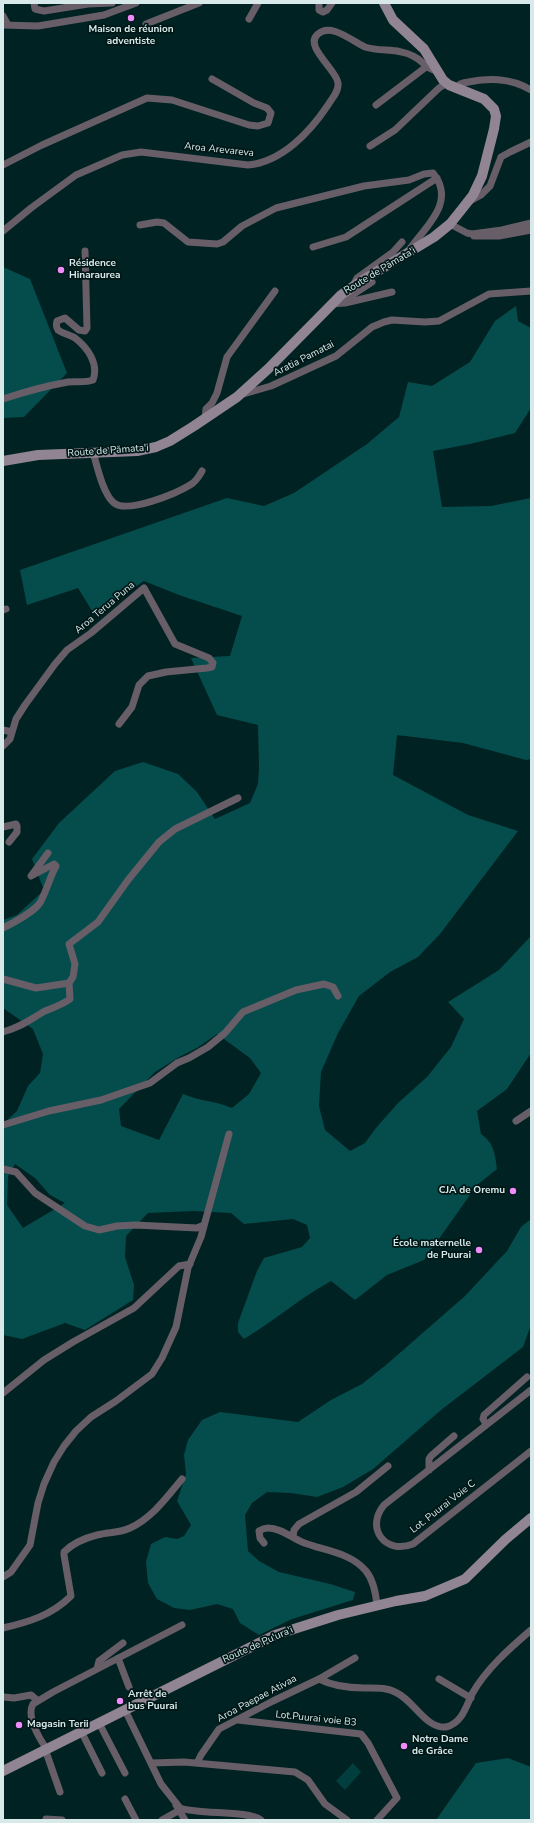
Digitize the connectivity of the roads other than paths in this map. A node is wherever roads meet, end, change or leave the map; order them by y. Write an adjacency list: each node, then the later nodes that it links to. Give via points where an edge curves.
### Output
1 (34, 3): 2 (street, via 36,9 44,11)
2 (112, 3)
3 (134, 3): 12 (street, via 104,15 46,25)
4 (199, 3): 11 (street)
5 (258, 3): 10 (street)
6 (319, 3): 7 (street, via 320,11 323,12)
7 (332, 3)
8 (384, 5): 14 (main road, via 393,20 424,49)
9 (3, 16): 12 (street)
10 (249, 19)
11 (146, 24)
12 (5, 25)
13 (426, 67): 14 (street, Aroa Arevareva); 19 (street); 29 (street, Aroa Arevareva, via 414,56 366,47 332,30 323,31 314,39 316,48 337,78 338,88 320,117 305,134 273,158 259,164 248,165 141,152 122,155 76,176)
14 (438, 71): 16 (main road)
15 (212, 79): 22 (street, via 267,108 271,113 268,123 258,126 172,100 147,98)
16 (447, 84): 17 (main road, Route de Pāmata'i); 21 (street, via 439,88 395,130)
17 (458, 88): 18 (street, via 463,83 499,79 513,81); 24 (main road, Route de Pāmata'i, via 484,99 490,104 496,116 482,176)
18 (531, 90)
19 (376, 105)
20 (531, 142): 24 (street, via 501,157 490,186)
21 (370, 146)
22 (3, 165)
23 (437, 178): 27 (street, via 433,173 424,174 410,180 364,186 276,208 242,226 217,244 188,242 164,223); 32 (street, via 346,237); 34 (street, via 441,190 439,207 433,220 415,240)
24 (468, 202): 26 (main road, Route de Pāmata'i)
25 (531, 223): 30 (street, via 491,232)
26 (450, 224): 30 (street); 34 (main road, Route de Pāmata'i)
27 (140, 225)
28 (531, 230): 30 (street, via 483,238)
29 (3, 231)
30 (467, 233)
31 (402, 242): 36 (street, via 393,252 357,278)
32 (313, 247)
33 (85, 251): 44 (street, via 87,328 79,330 65,318 57,321 56,326 58,330 84,346 95,365 93,380 70,382)
34 (406, 255): 36 (main road, Route de Pāmata'i)
35 (372, 282): 42 (street)
36 (353, 286): 42 (main road, Route de Pāmata'i)
37 (496, 286): 41 (street)
38 (275, 291): 45 (street, via 227,357 218,393 206,410)
39 (531, 291): 41 (street, Aratia Pamatai)
40 (392, 292): 42 (street)
41 (489, 294): 43 (street, Aratia Pamatai, via 439,321 384,322 372,327 336,356 272,386)
42 (333, 305): 43 (main road, Route de Pāmata'i)
43 (238, 396): 45 (main road, Route de Pāmata'i)
44 (3, 398)
45 (205, 419): 46 (main road, Route de Pāmata'i, via 156,447 137,451)
46 (93, 452): 47 (main road, Route de Pāmata'i, via 38,455); 48 (street, via 105,489 110,498 120,506 163,498 191,485)
47 (3, 461)
48 (202, 471)
49 (119, 724): 51 (street, Aroa Terua Puna, via 132,707 139,685 148,676 207,668 212,667 213,663 209,658 175,644 144,588 67,650 25,705 16,719)
50 (3, 730): 51 (street)
51 (12, 732): 52 (street, Aroa Terua Puna, via 10,739)
52 (3, 746)
53 (238, 798): 59 (street, via 175,829 159,842 98,922 69,944 75,964)
54 (3, 827): 55 (street, via 16,824 17,826)
55 (9, 842)
56 (48, 854): 57 (street, via 31,876 54,864 56,866 41,902)
57 (3, 928)
58 (3, 979): 59 (street, via 36,988)
59 (69, 983): 61 (street, via 70,999 19,1027)
60 (338, 996): 64 (street, via 333,987 324,984 296,990 243,1012 225,1033 208,1047 177,1063 150,1084)
61 (3, 1032)
62 (531, 1111): 63 (street)
63 (516, 1121)
64 (3, 1125)
65 (229, 1134): 67 (street)
66 (3, 1169): 67 (street, via 16,1172 35,1193 85,1226 99,1230 125,1225 197,1228)
67 (204, 1225): 68 (street)
68 (190, 1264): 71 (street, via 179,1266 134,1308 44,1360); 83 (street, via 176,1327 162,1358 152,1374 91,1417 64,1446 44,1484 30,1545 11,1572)
69 (527, 1377): 72 (street, via 484,1415)
70 (531, 1390): 72 (street, Lot. Puurai Voie C)
71 (3, 1393)
72 (486, 1424): 76 (street, Lot. Puurai Voie C)
73 (454, 1436): 76 (street, via 431,1456)
74 (531, 1451): 76 (street, Lot. Puurai Voie C, via 413,1544 400,1547 386,1543 376,1527 380,1510)
75 (388, 1466): 81 (street, via 356,1492 299,1524 294,1530)
76 (429, 1470)
77 (182, 1479): 79 (street, via 142,1521 121,1532)
78 (531, 1518): 84 (main road, Route de Pu'ura'i, via 465,1579 425,1596)
79 (97, 1535): 80 (street); 86 (street, via 70,1546 64,1552 71,1596 55,1610 40,1618)
80 (119, 1537)
81 (293, 1537): 82 (street, via 263,1528 259,1535); 84 (street, via 301,1542 342,1554 360,1564 368,1572 373,1584)
82 (264, 1542)
83 (3, 1577)
84 (377, 1606): 98 (main road, Route de Pu'ura'i, via 305,1624 275,1635)
85 (182, 1625): 89 (street)
86 (3, 1628)
87 (530, 1633): 96 (street, via 506,1652)
88 (123, 1643): 91 (street, via 99,1661)
89 (118, 1658): 91 (street); 94 (street)
90 (355, 1658): 92 (street, Aroa Paepae Ativaa)
91 (97, 1669): 97 (street)
92 (319, 1679): 96 (street, via 330,1685 378,1687 396,1692 411,1702 427,1720 442,1728 452,1726 458,1721); 99 (street, Aroa Paepae Ativaa)
93 (439, 1679): 96 (street)
94 (129, 1687)
95 (4, 1697): 97 (street, via 31,1695)
96 (471, 1698)
97 (38, 1701): 102 (street, via 33,1704 30,1713)
98 (125, 1710): 100 (main road, Route de Pu'ura'i); 103 (street)
99 (238, 1720): 104 (street, Aroa Paepae Ativaa, via 219,1729); 118 (street, Lot.Puurai voie B3, via 361,1734 397,1798)
100 (99, 1723): 101 (main road, Route de Pu'ura'i); 107 (street)
101 (81, 1731): 102 (main road, Route de Pu'ura'i); 106 (street)
102 (46, 1749): 105 (main road, Route de Pu'ura'i); 108 (street)
103 (152, 1763): 104 (street); 110 (street, via 161,1784)
104 (197, 1763): 117 (street, via 295,1772 308,1780 325,1804)
105 (3, 1771)
106 (102, 1773)
107 (125, 1773)
108 (60, 1792)
109 (125, 1799): 113 (street)
110 (177, 1808): 114 (street); 115 (street); 116 (street, via 251,1816)
111 (46, 1819): 112 (street)
112 (62, 1820)
113 (136, 1820)
114 (162, 1820)
115 (185, 1820)
116 (261, 1820)
117 (347, 1820)
118 (376, 1820)

